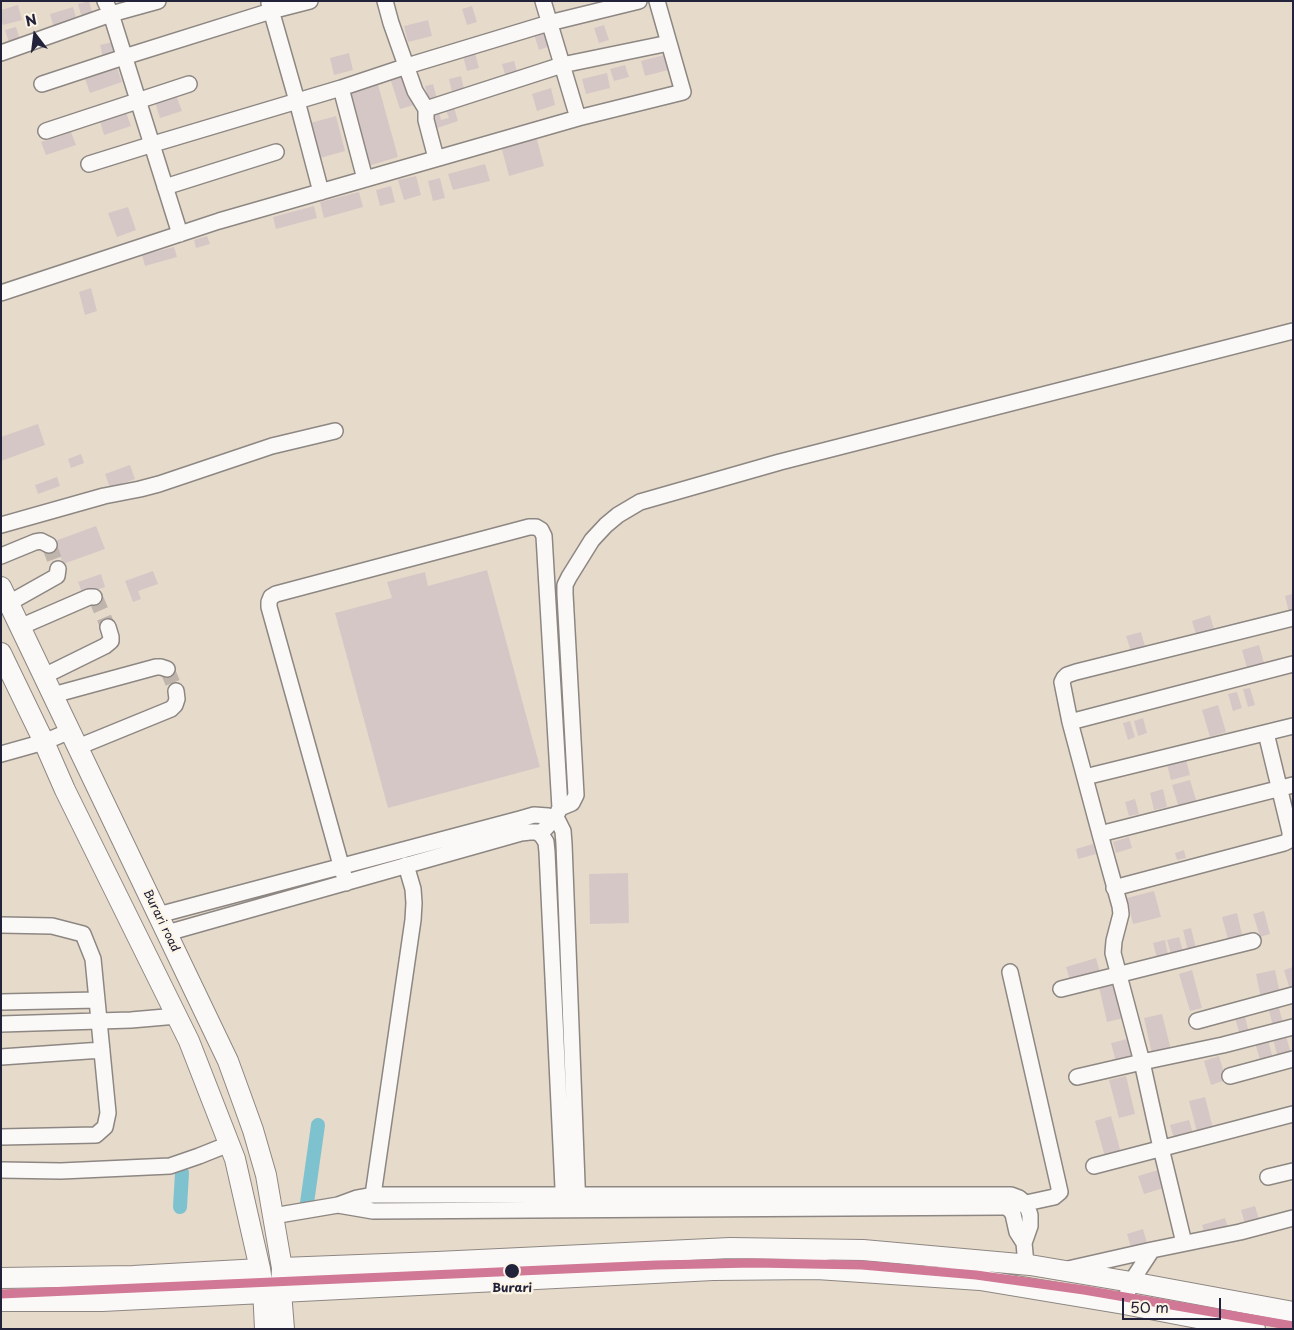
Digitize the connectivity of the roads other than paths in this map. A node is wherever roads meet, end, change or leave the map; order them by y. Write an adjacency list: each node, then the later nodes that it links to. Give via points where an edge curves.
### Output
1 (158, 1): 8 (street)
2 (310, 1): 7 (street)
3 (385, 1): 14 (street)
4 (543, 1): 9 (street)
5 (638, 1): 9 (street)
6 (657, 1): 10 (street)
7 (270, 6): 12 (street); 19 (street)
8 (108, 8): 11 (street); 12 (street)
9 (549, 23): 13 (street); 14 (street)
10 (669, 43): 13 (street); 21 (street, via 683,92)
11 (1, 53)
12 (124, 57): 15 (street); 18 (street)
13 (562, 65): 20 (street); 21 (street)
14 (406, 66): 17 (street); 20 (street)
15 (42, 84)
16 (189, 84): 18 (street)
17 (341, 88): 19 (street); 27 (street)
18 (138, 100): 22 (street); 23 (street)
19 (297, 101): 23 (street); 29 (street)
20 (426, 109): 25 (street)
21 (578, 118): 25 (street)
22 (46, 131)
23 (152, 144): 26 (street); 28 (street)
24 (276, 152): 28 (street)
25 (436, 158): 27 (street)
26 (89, 164)
27 (365, 179): 29 (street)
28 (165, 187): 30 (street)
29 (321, 192): 30 (street)
30 (180, 234): 31 (street)
31 (1, 293)
32 (1293, 331): 57 (street, via 780,462 640,502 618,515 592,540 565,585 576,796 572,803)
33 (335, 431): 34 (street, via 272,446 160,484)
34 (1, 525)
35 (49, 545): 36 (street, via 35,542)
36 (1, 556)
37 (58, 569): 38 (street, via 57,576)
38 (5, 595): 41 (main road, Burari road)
39 (94, 598): 41 (street, via 89,597)
40 (1293, 618): 49 (street, via 1067,676 1062,682)
41 (20, 627): 46 (main road, Burari road)
42 (108, 627): 46 (street, via 112,637 105,646)
43 (1, 653): 53 (main road)
44 (1293, 664): 49 (street)
45 (167, 670): 48 (street, via 156,667)
46 (44, 676): 48 (main road, Burari road)
47 (176, 691): 52 (street, via 178,699 172,709)
48 (53, 695): 52 (main road, Burari road)
49 (1070, 722): 55 (street)
50 (1293, 726): 51 (street)
51 (1266, 733): 55 (street); 56 (street)
52 (74, 739): 53 (street); 65 (main road, Burari road)
53 (44, 742): 54 (street); 77 (main road)
54 (1, 754)
55 (1085, 777): 59 (street)
56 (1286, 787): 59 (street); 64 (street, via 1288,841)
57 (557, 813): 58 (street); 60 (street, via 534,816); 62 (street, via 544,536 536,527 529,527 271,597 269,607); 74 (street, via 564,844)
58 (540, 834): 60 (street, via 530,832); 75 (street, via 546,842 547,852)
59 (1100, 834): 64 (street)
60 (472, 839): 61 (street); 62 (street)
61 (406, 865): 63 (street); 96 (street, via 414,902 413,920)
62 (341, 866): 63 (street); 65 (street)
63 (346, 883): 67 (street)
64 (1114, 888): 70 (street, via 1121,914 1113,953)
65 (158, 915): 67 (main road, Burari road)
66 (1, 925): 73 (street, via 52,926 83,934 93,959)
67 (167, 933): 101 (main road, Burari road, via 228,1061 253,1130)
68 (1253, 941): 70 (street)
69 (1010, 972): 98 (street, via 1060,1192 1054,1197)
70 (1118, 975): 71 (street); 85 (street)
71 (1061, 989)
72 (1293, 994): 79 (street)
73 (97, 1000): 76 (street); 78 (street)
74 (570, 1000): 75 (street); 97 (street)
75 (554, 1001): 97 (street)
76 (1, 1002)
77 (177, 1016): 78 (street); 90 (main road)
78 (99, 1021): 80 (street); 82 (street)
79 (1197, 1021)
80 (1, 1024)
81 (1293, 1028): 85 (street)
82 (102, 1050): 83 (street); 89 (street, via 108,1114 105,1127 96,1135)
83 (1, 1057)
84 (1293, 1059): 86 (street)
85 (1142, 1062): 87 (street); 91 (street)
86 (1230, 1076)
87 (1077, 1077)
88 (1293, 1114): 91 (street)
89 (1, 1136)
90 (229, 1144): 93 (street, via 170,1166 61,1172); 108 (main road)
91 (1161, 1148): 92 (street); 104 (street)
92 (1094, 1166)
93 (1, 1170)
94 (1293, 1171): 95 (street)
95 (1268, 1177)
96 (373, 1195): 97 (street); 99 (street)
97 (570, 1202): 98 (street, via 997,1194 1010,1195); 99 (street, via 373,1211); 100 (street)
98 (1025, 1203): 100 (street); 103 (street, via 1030,1226)
99 (338, 1205): 101 (street)
100 (1006, 1207): 103 (street, via 1013,1214)
101 (273, 1216): 107 (main road, Burari road)
102 (1293, 1218): 104 (street)
103 (1024, 1243): 106 (street)
104 (1184, 1244): 105 (street)
105 (1152, 1250): 109 (street); 111 (street)
106 (1026, 1264): 107 (main road, via 863,1250 730,1248); 109 (main road)
107 (282, 1268): 112 (main road, Burari road)
108 (260, 1269): 110 (main road, via 133,1276); 112 (main road)
109 (1064, 1270): 111 (main road)
110 (1, 1278)
111 (1131, 1282): 114 (street); 115 (main road)
112 (272, 1292): 113 (main road, via 102,1301); 114 (main road, via 713,1270 817,1270 980,1280); 116 (main road); 117 (main road)
113 (1, 1302)
114 (1124, 1304): 118 (main road)
115 (1293, 1312)
116 (265, 1329)
117 (284, 1329)
118 (1255, 1329)

